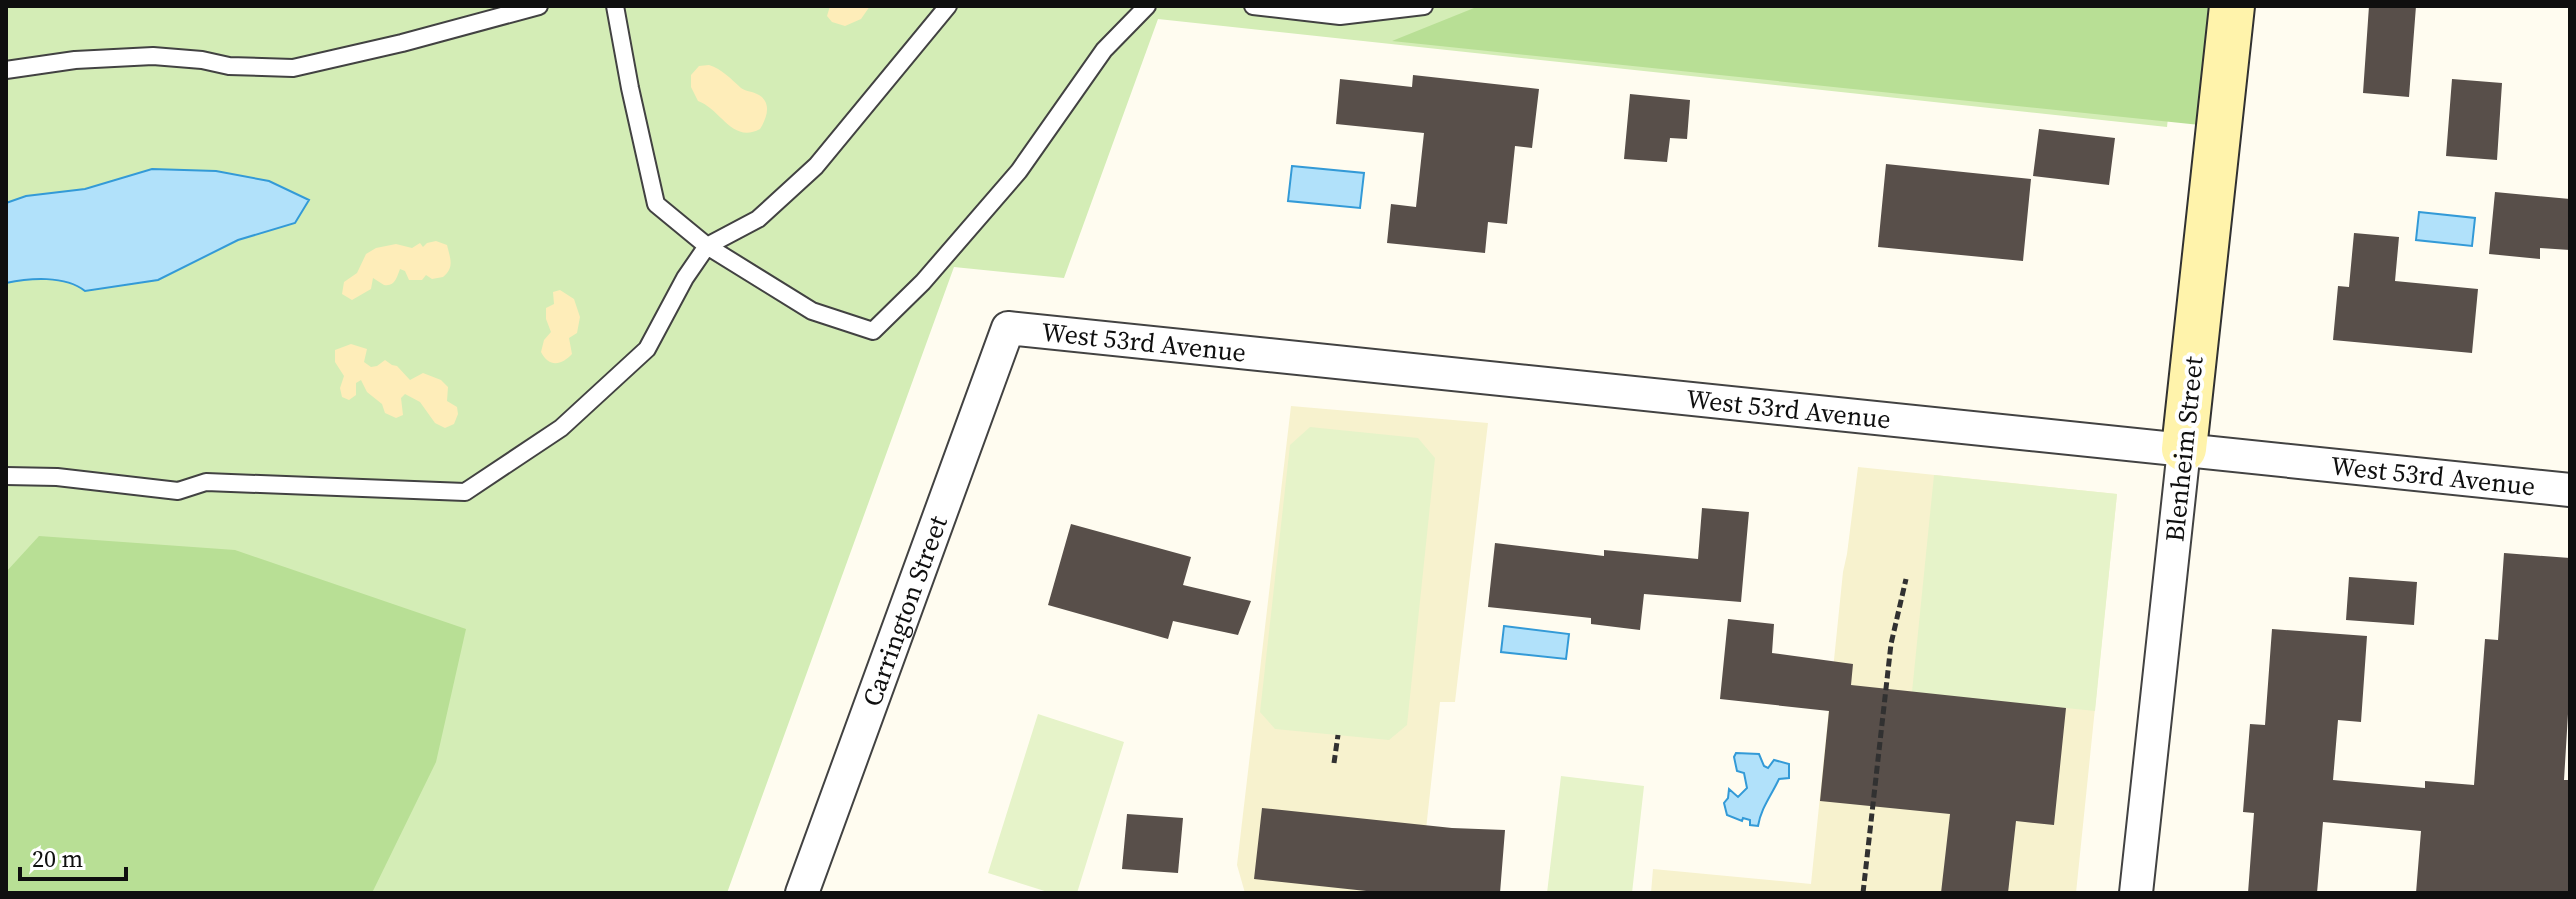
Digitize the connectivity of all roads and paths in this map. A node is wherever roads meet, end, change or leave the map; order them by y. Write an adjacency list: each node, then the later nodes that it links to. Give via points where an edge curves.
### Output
1 (539, 6): 8 (lane, via 293,68 153,56)
2 (615, 6): 9 (lane, via 656,204)
3 (948, 6): 9 (lane, via 816,166 758,219)
4 (1147, 6): 9 (lane, via 1104,50 1019,171 873,331 812,311)
5 (1253, 6): 6 (lane, via 1340,16)
6 (1424, 6)
7 (2232, 6): 11 (street, Blenheim Street)
8 (6, 70)
9 (707, 246): 12 (lane, via 647,349 561,428 465,492 206,482 178,491)
10 (1008, 328): 11 (street, West 53rd Avenue); 17 (street, Carrington Street)
11 (2184, 449): 13 (street, West 53rd Avenue); 19 (street, Blenheim Street)
12 (6, 476)
13 (2570, 490)
14 (1906, 579): 18 (path, via 1891,644)
15 (1338, 735): 16 (path)
16 (1334, 763)
17 (802, 893)
18 (1863, 893)
19 (2136, 893)

